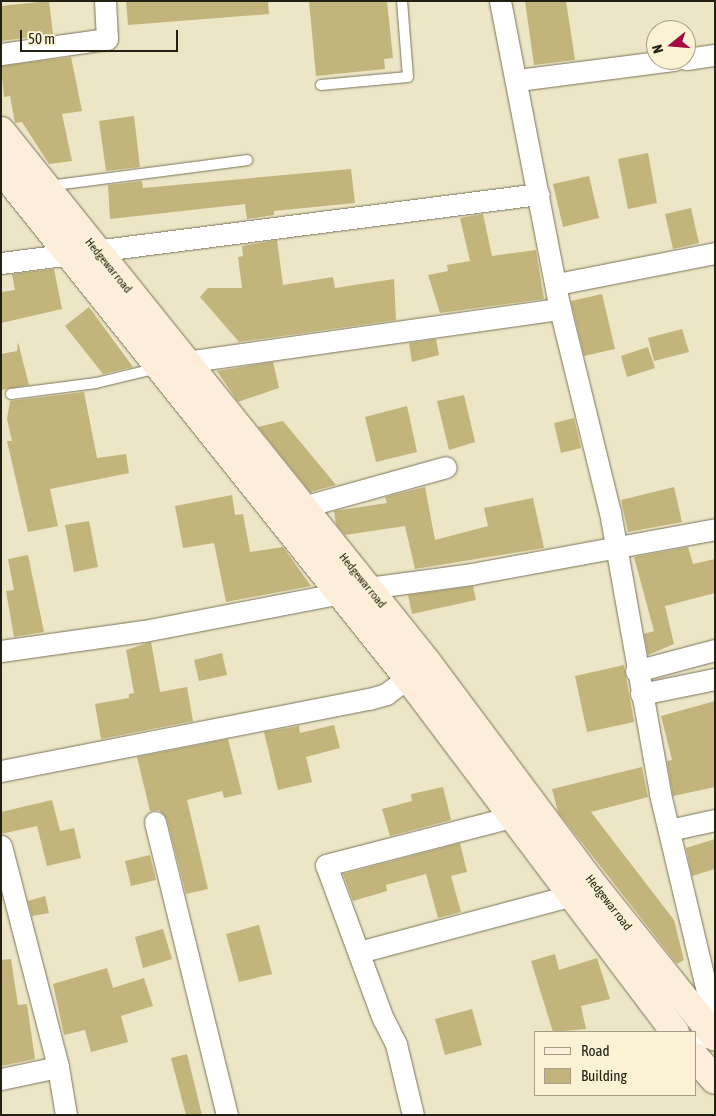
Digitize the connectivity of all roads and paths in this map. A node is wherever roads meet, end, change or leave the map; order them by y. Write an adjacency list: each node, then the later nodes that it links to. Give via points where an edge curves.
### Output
1 (105, 1): 4 (street, via 107,39)
2 (402, 1): 9 (lane, via 408,77)
3 (500, 1): 8 (street)
4 (1, 54)
5 (715, 55): 6 (street)
6 (696, 58)
7 (646, 64): 8 (street)
8 (518, 80): 14 (street)
9 (321, 85)
10 (1, 131): 13 (main road, Hedgewar road)
11 (247, 160): 13 (lane)
12 (1, 169): 15 (main road, Hedgewar road)
13 (44, 186): 15 (main road, Hedgewar road)
14 (539, 194): 15 (street); 18 (street)
15 (84, 253): 17 (street); 20 (main road, Hedgewar road)
16 (715, 253): 18 (street)
17 (1, 263)
18 (556, 284): 19 (street)
19 (560, 308): 20 (street); 25 (street)
20 (174, 364): 21 (lane, via 96,383); 23 (main road, Hedgewar road); 27 (main road, Hedgewar road)
21 (10, 394)
22 (446, 468): 23 (street)
23 (302, 507): 26 (main road, Hedgewar road)
24 (715, 529): 25 (street)
25 (616, 546): 26 (street, via 471,574); 31 (street)
26 (368, 588): 30 (main road, Hedgewar road)
27 (341, 593): 29 (street, via 144,631); 30 (main road, Hedgewar road)
28 (715, 650): 31 (street)
29 (1, 651)
30 (418, 671): 34 (street, via 386,694 344,705); 35 (main road, Hedgewar road); 40 (main road, Hedgewar road)
31 (636, 671): 33 (street)
32 (715, 680): 33 (street)
33 (640, 694): 38 (street)
34 (1, 771)
35 (512, 817): 40 (main road, Hedgewar road); 41 (street, via 326,865)
36 (715, 820): 38 (street)
37 (155, 822): 49 (street)
38 (669, 830): 43 (street, via 708,995)
39 (1, 846): 45 (street)
40 (581, 889): 41 (street); 42 (main road, Hedgewar road); 43 (main road, Hedgewar road)
41 (358, 952): 50 (street, via 382,1019 396,1044)
42 (674, 1031)
43 (706, 1037)
44 (696, 1058): 47 (main road)
45 (58, 1067): 46 (street); 48 (street)
46 (1, 1079)
47 (715, 1080)
48 (66, 1115)
49 (227, 1115)
50 (413, 1115)

